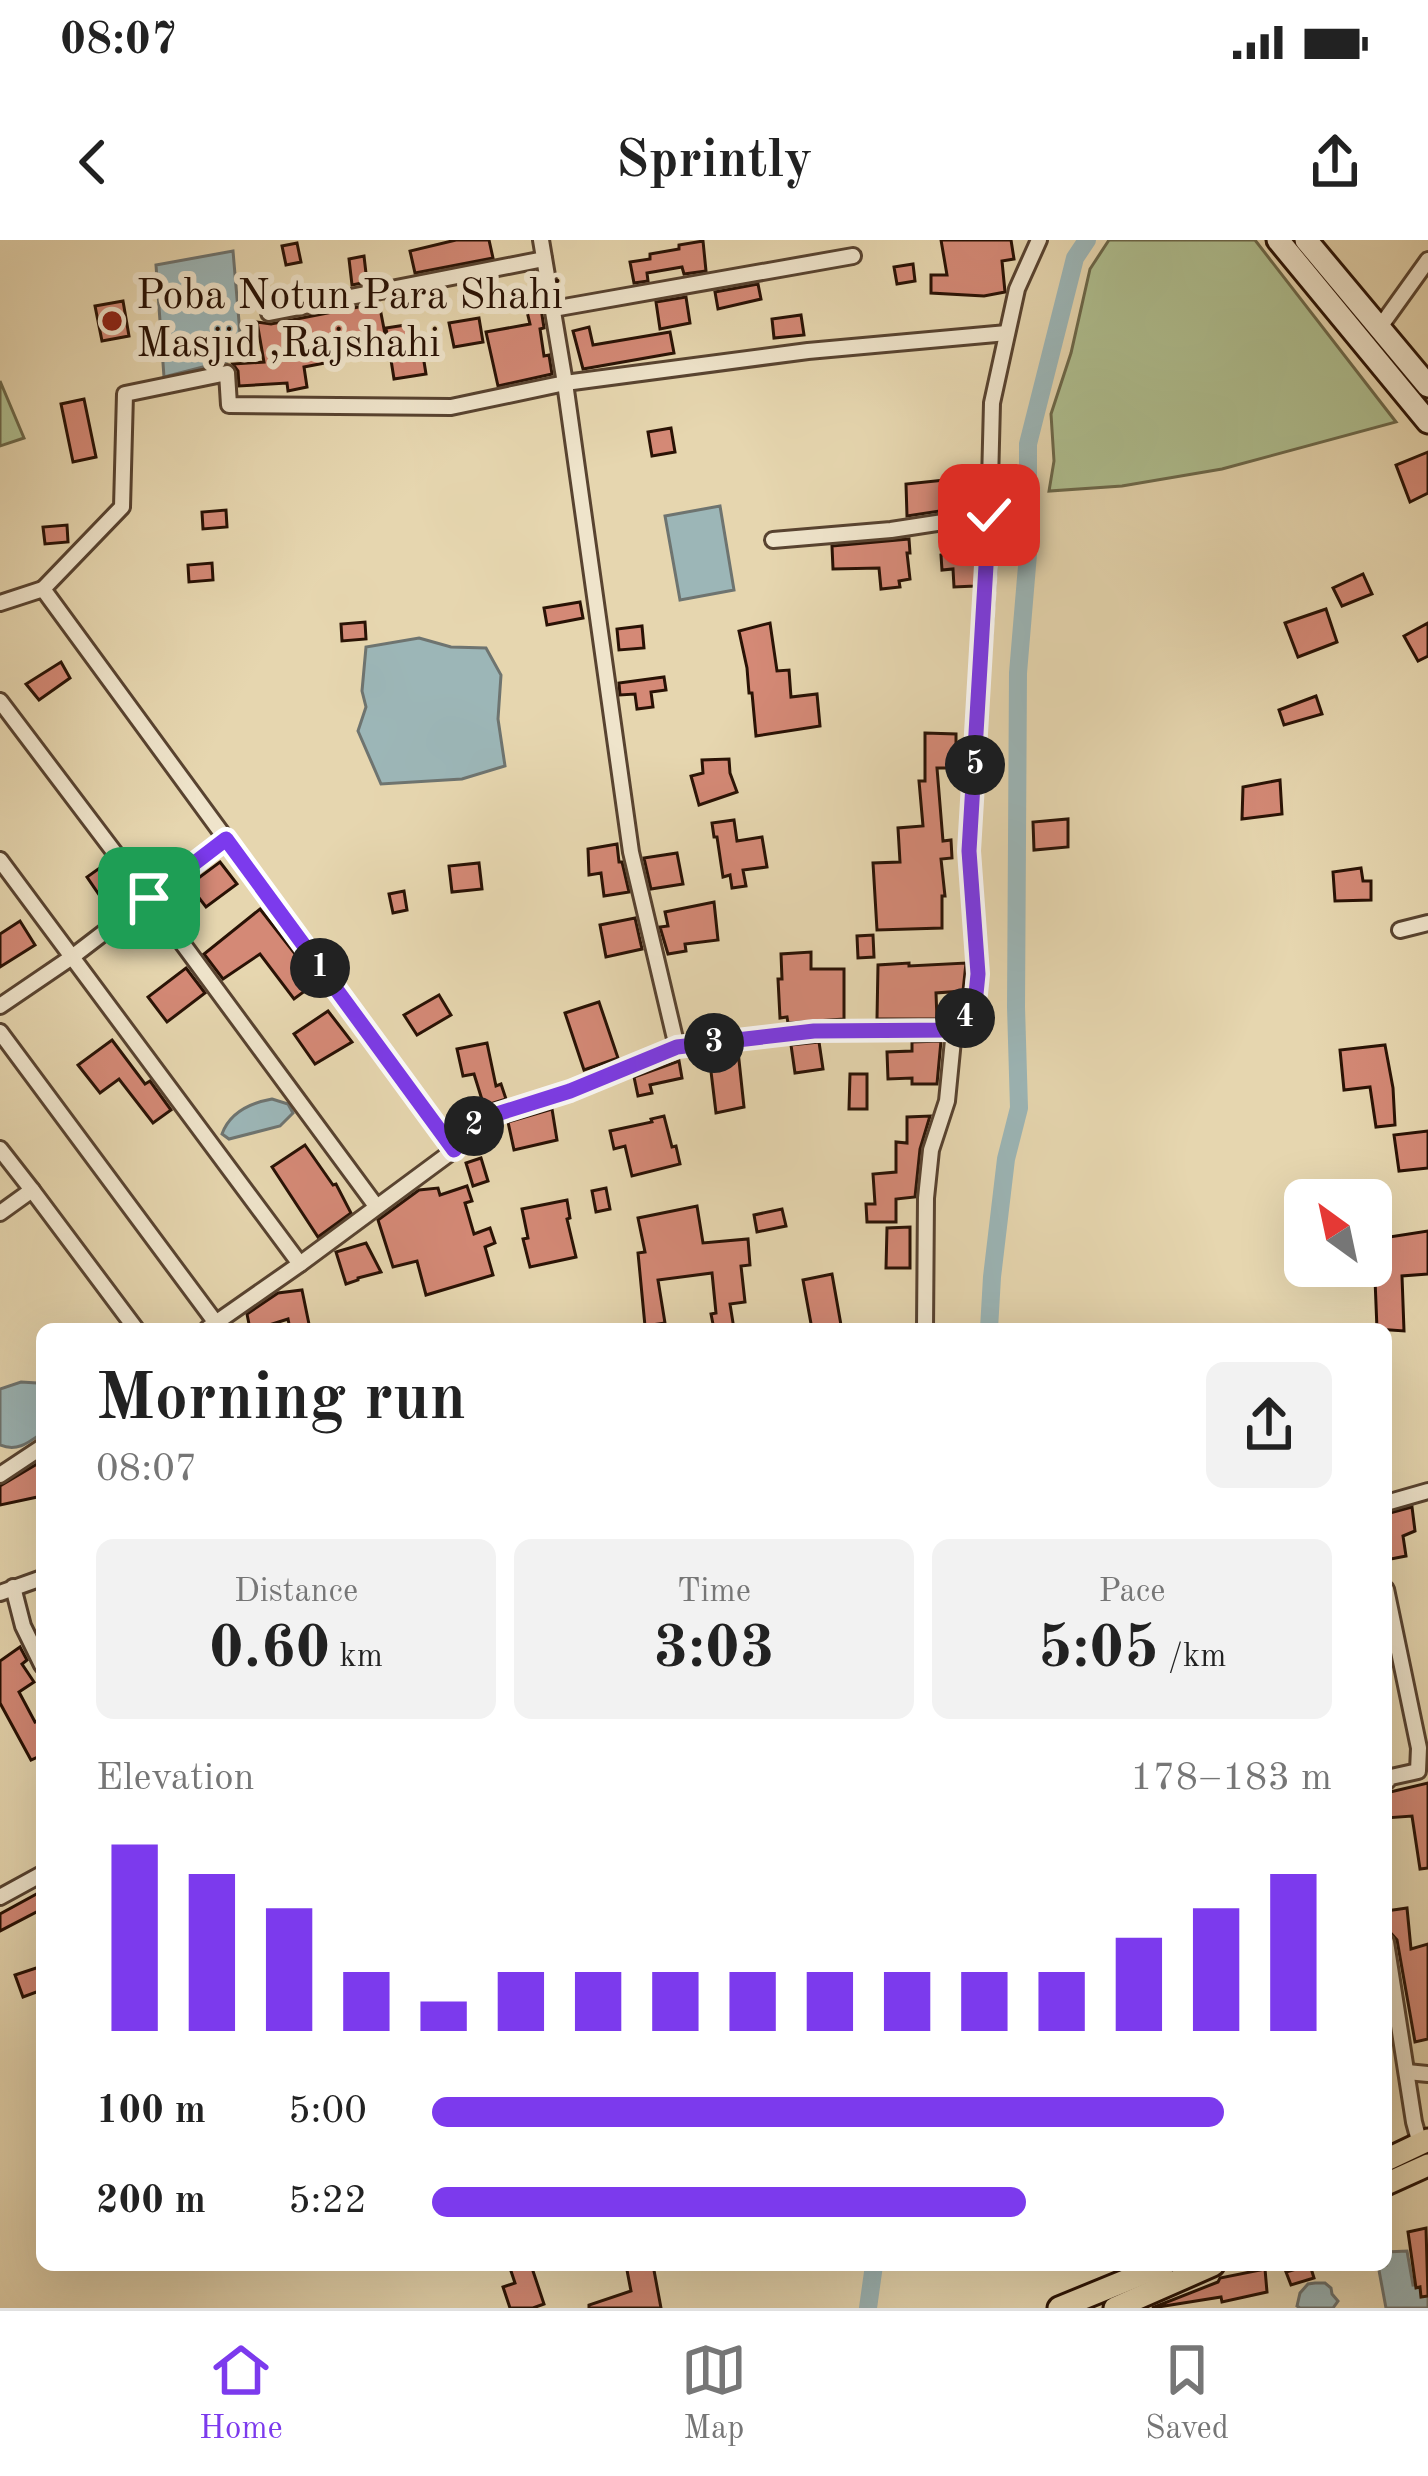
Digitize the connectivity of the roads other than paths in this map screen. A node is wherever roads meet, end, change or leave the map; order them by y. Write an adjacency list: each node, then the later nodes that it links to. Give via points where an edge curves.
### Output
1 (541, 240): 6 (street)
2 (1039, 240): 11 (street)
3 (1278, 240): 14 (main road)
4 (1306, 240): 10 (main road)
5 (853, 256): 8 (street)
6 (544, 259): 8 (street); 9 (street)
7 (1428, 260): 10 (street)
8 (553, 309): 12 (street)
9 (269, 313)
10 (1380, 327): 13 (main road)
11 (1007, 333): 12 (street); 15 (street, via 992,403)
12 (566, 383): 17 (street, via 451,407 229,405 227,373 125,394 122,507); 29 (street, via 632,852)
13 (1428, 386)
14 (1428, 422)
15 (989, 515): 16 (street); 27 (street, via 969,851 978,974 972,1006)
16 (773, 540)
17 (43, 589): 18 (street); 20 (street)
18 (0, 603)
19 (0, 701): 22 (street)
20 (226, 839): 22 (street); 31 (street)
21 (0, 860): 25 (street)
22 (149, 898): 25 (street); 33 (street)
23 (1428, 922): 24 (street)
24 (1400, 930)
25 (72, 957): 26 (street); 35 (street)
26 (0, 1006)
27 (954, 1030): 29 (street, via 814,1031); 39 (street, via 926,1198)
28 (0, 1032): 37 (street)
29 (677, 1047): 31 (street, via 481,1119)
30 (0, 1149): 32 (street)
31 (454, 1150): 33 (street)
32 (32, 1190): 34 (street); 36 (street)
33 (376, 1206): 35 (street)
34 (0, 1213)
35 (300, 1264): 38 (street)
36 (132, 1323)
37 (209, 1323)
38 (215, 1323)
39 (926, 1323)
40 (36, 1451): 41 (street)
41 (2, 1472)
42 (1428, 1491): 43 (street)
43 (1392, 1501)
44 (36, 1580): 45 (street)
45 (6, 1590): 47 (street)
46 (1392, 1618): 48 (street)
47 (36, 1653)
48 (1423, 1771): 49 (street)
49 (1392, 1777)
50 (36, 1877): 51 (street)
51 (0, 1897)
52 (1392, 1979): 53 (street)
53 (1407, 2072): 54 (street); 55 (street)
54 (1428, 2074)
55 (1423, 2138): 56 (main road); 57 (main road)
56 (1392, 2156)
57 (1392, 2177)
58 (1149, 2271): 60 (main road)
59 (1199, 2271): 61 (main road)
60 (1059, 2308)
61 (1115, 2308)

